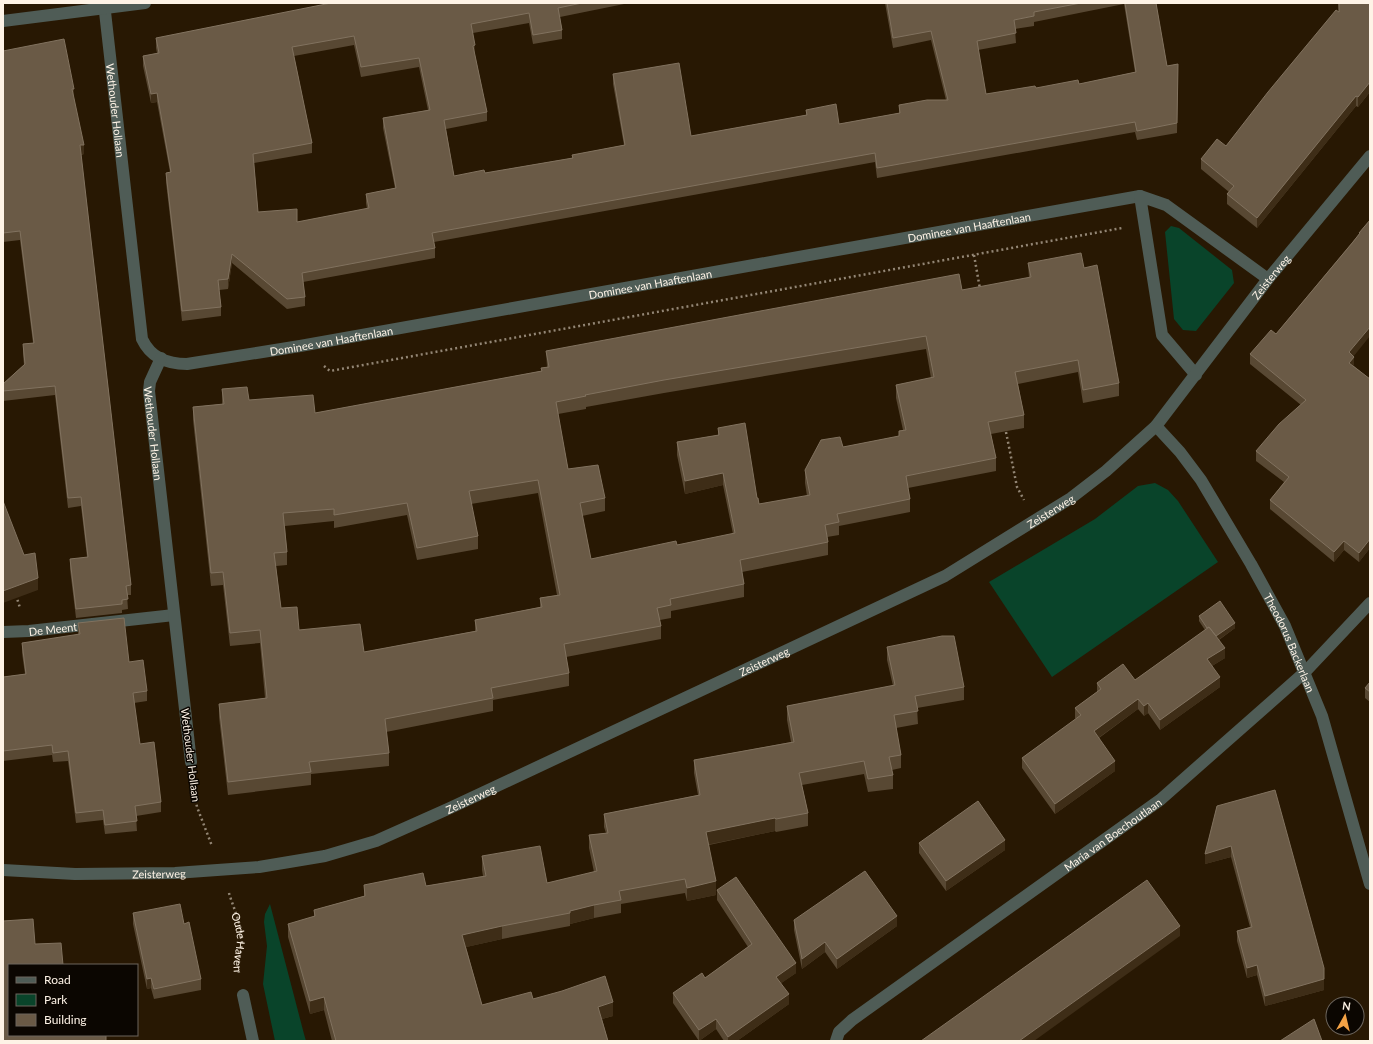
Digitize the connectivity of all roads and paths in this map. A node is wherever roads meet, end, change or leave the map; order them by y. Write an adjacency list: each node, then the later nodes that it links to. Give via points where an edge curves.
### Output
1 (145, 3): 2 (street)
2 (104, 6): 3 (street); 11 (street, Wethouder Hollaan, via 142,339 152,353)
3 (3, 21)
4 (1370, 156): 8 (street, Zeisterweg)
5 (1140, 196): 6 (street); 8 (street, via 1166,205); 10 (street, Dominee van Haaftenlaan)
6 (1144, 224): 7 (path); 12 (street, via 1162,335)
7 (974, 255): 9 (path); 10 (path, via 330,371)
8 (1268, 280): 12 (street, Zeisterweg)
9 (981, 292)
10 (300, 346): 11 (street, Dominee van Haaftenlaan, via 187,364 173,364)
11 (161, 358): 18 (street, Wethouder Hollaan, via 150,382 149,391)
12 (1196, 375): 13 (street, Zeisterweg)
13 (1156, 426): 21 (street, Theodorus Backerlaan, via 1180,452 1205,486 1285,626); 24 (street, Zeisterweg, via 1106,471 1071,498 945,576 376,841 325,856 259,867)
14 (1006, 432): 15 (path)
15 (1017, 487)
16 (13, 589): 19 (path)
17 (1370, 603): 21 (street, Maria van Boechoutlaan)
18 (174, 614): 19 (street, De Meent); 22 (street, Wethouder Hollaan)
19 (29, 631): 20 (street, De Meent)
20 (3, 632)
21 (1305, 672): 25 (street, Theodorus Backerlaan, via 1322,716); 29 (street, Maria van Boechoutlaan, via 1160,800 852,1020 839,1032)
22 (191, 762): 24 (path, Wethouder Hollaan, via 197,807)
23 (3, 870): 24 (street, Zeisterweg, via 75,874)
24 (221, 870)
25 (1370, 884)
26 (228, 891): 27 (path, Oude Haven, via 242,939 239,971)
27 (243, 996): 28 (street)
28 (253, 1041)
29 (836, 1041)

